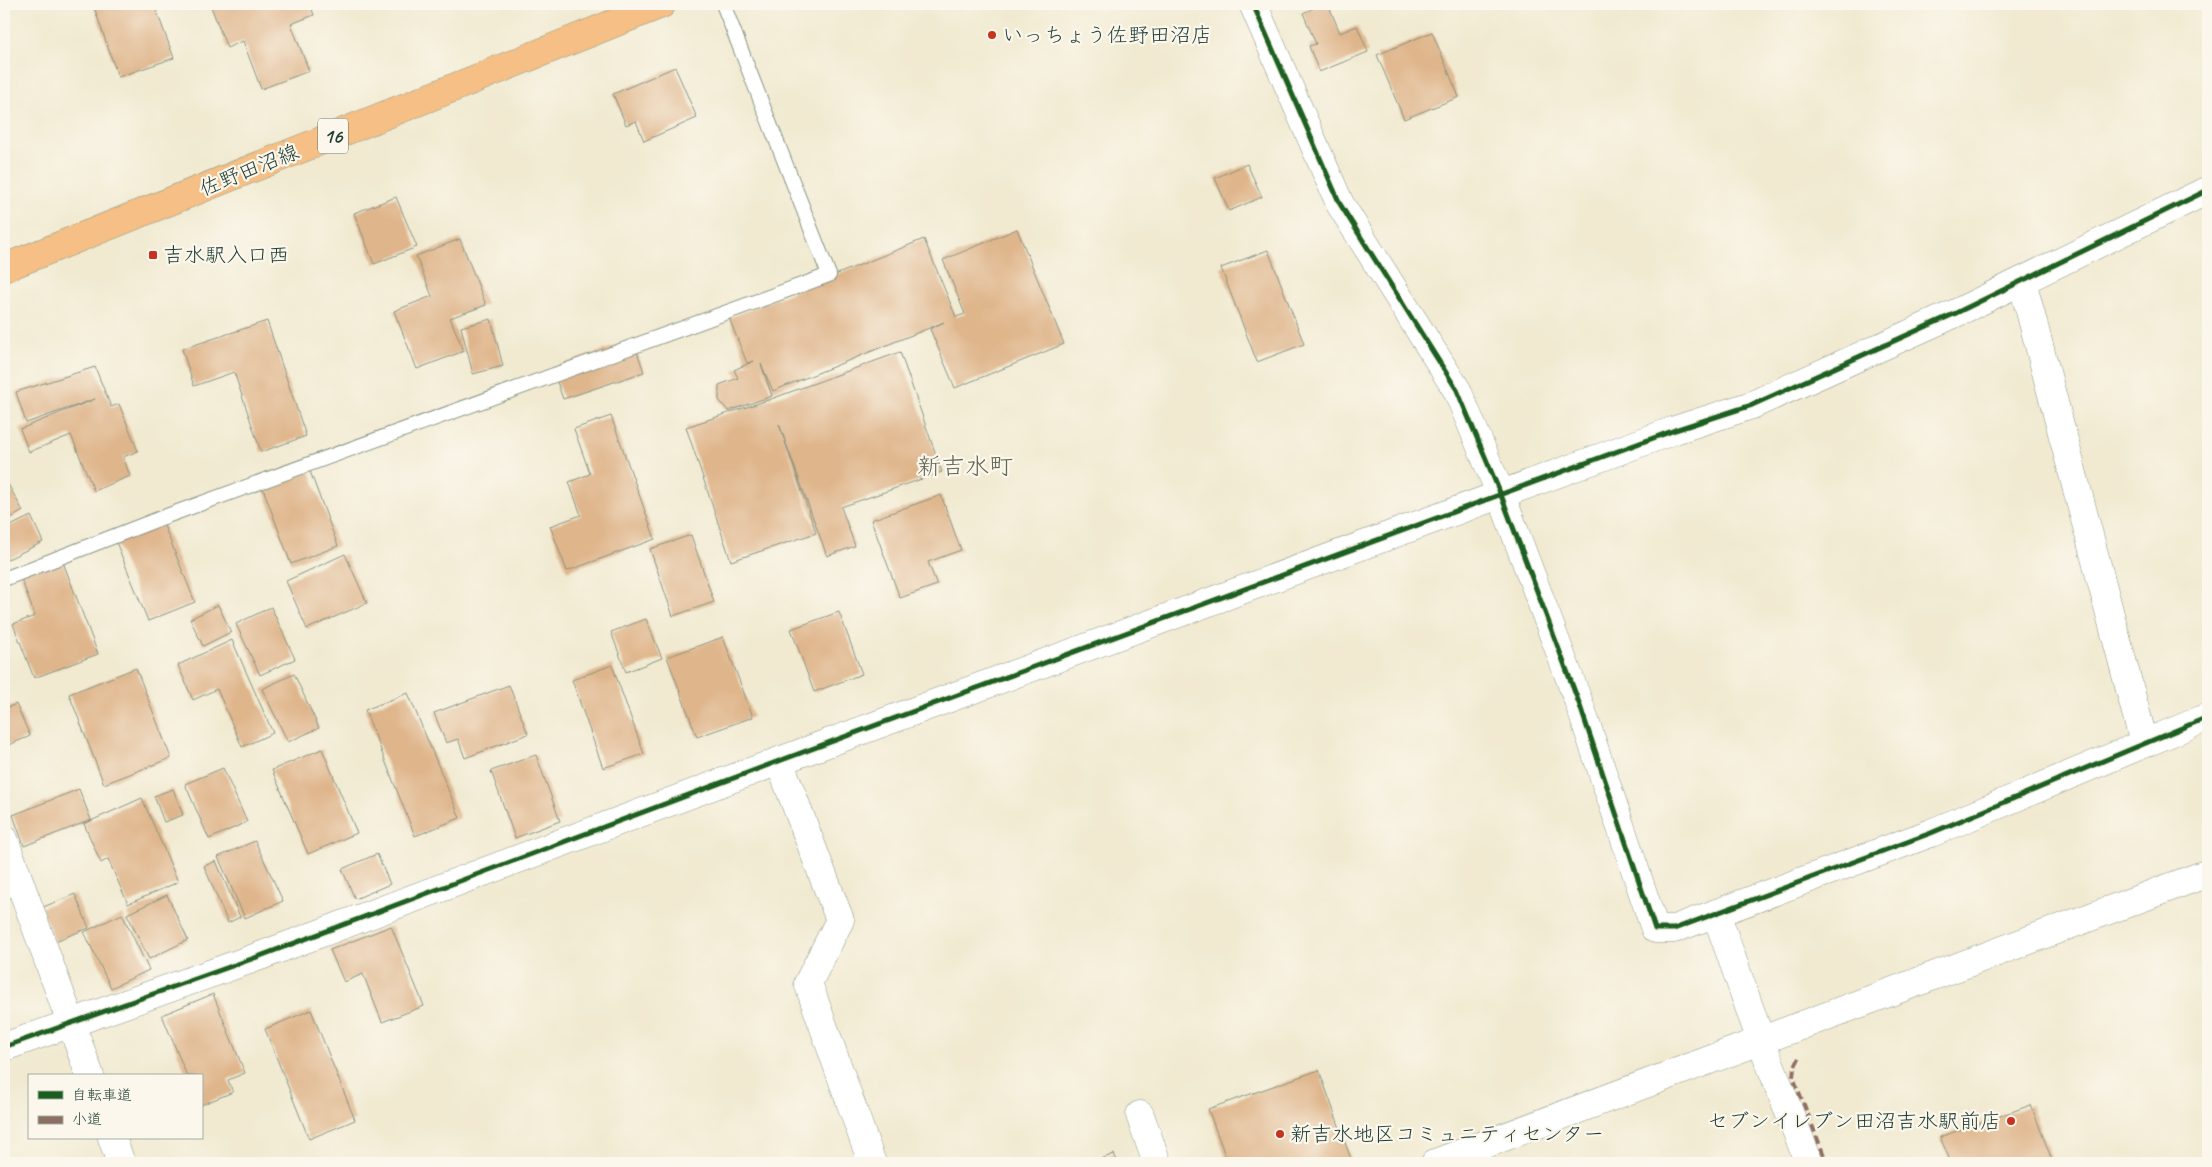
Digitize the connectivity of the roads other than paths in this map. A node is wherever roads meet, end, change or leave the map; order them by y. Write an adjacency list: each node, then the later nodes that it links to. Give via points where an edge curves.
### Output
1 (662, 4): 5 (main road, 佐野田沼線 / 16)
2 (723, 4): 8 (lane, via 829,275 161,518)
3 (1254, 4): 7 (street, via 1340,204 1458,390)
4 (2208, 190): 6 (street)
5 (4, 268)
6 (2022, 281): 7 (street, via 1752,405); 10 (street)
7 (1501, 495): 11 (street); 14 (street, via 1579,703 1655,929 1674,929)
8 (4, 579)
9 (2208, 717): 10 (street)
10 (2144, 743): 14 (street, via 1931,833)
11 (779, 761): 15 (street); 22 (street, via 840,920 808,983)
12 (4, 839): 15 (street)
13 (2208, 874): 16 (street)
14 (1716, 913): 16 (street)
15 (71, 1023): 17 (street); 18 (street)
16 (1761, 1041): 24 (street); 25 (street)
17 (4, 1047)
18 (89, 1074)
19 (1140, 1115): 23 (street)
20 (113, 1140): 21 (street)
21 (121, 1163)
22 (872, 1163)
23 (1157, 1163)
24 (1435, 1163)
25 (1809, 1163)

